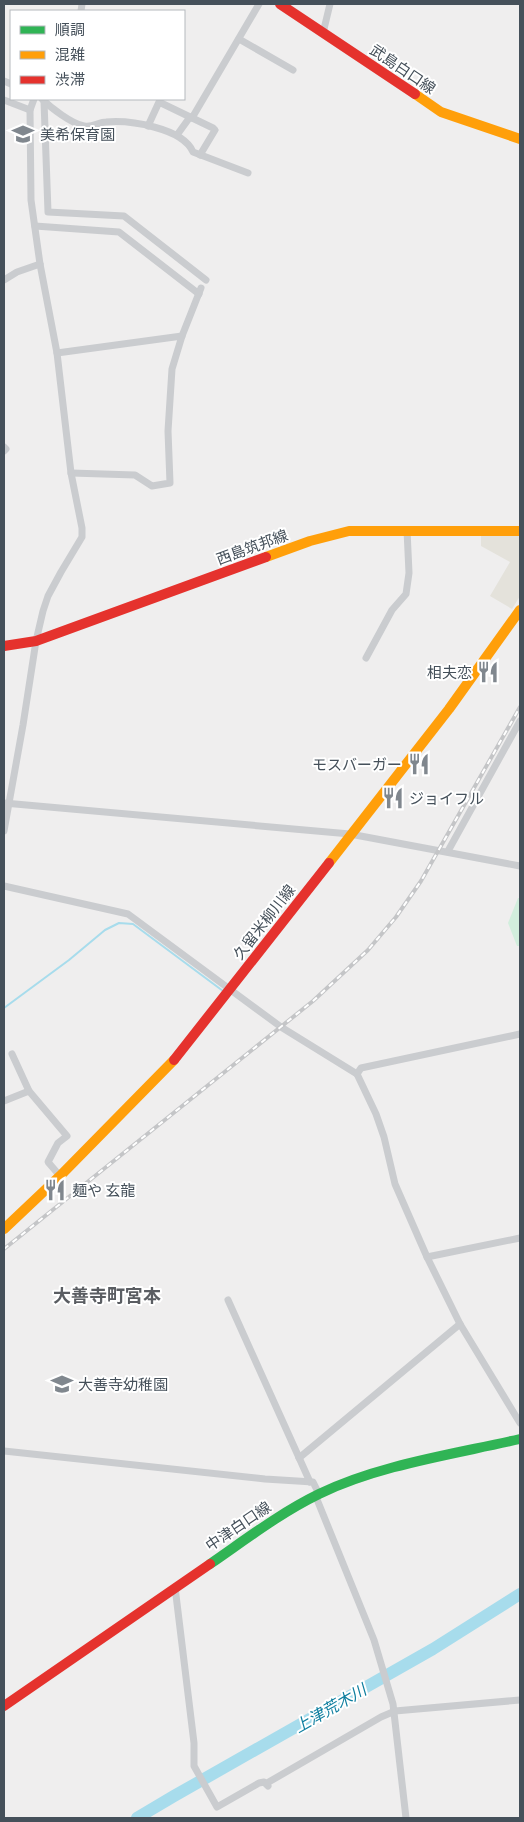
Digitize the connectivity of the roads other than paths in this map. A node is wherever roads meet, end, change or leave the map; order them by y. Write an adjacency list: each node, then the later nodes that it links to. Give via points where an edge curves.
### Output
1 (259, 4): 5 (street)
2 (280, 4): 4 (main road, 武島白口線)
3 (330, 4): 4 (street)
4 (323, 34): 14 (main road, 武島白口線, via 441,112)
5 (239, 39): 6 (street); 11 (street)
6 (293, 70)
7 (4, 100): 10 (street)
8 (34, 100): 10 (street)
9 (43, 100): 12 (street, via 82,126 104,122); 20 (street, via 48,212 124,216)
10 (30, 110): 17 (street, via 31,200)
11 (190, 117): 12 (street, via 159,102); 13 (street); 15 (street, via 215,130)
12 (148, 126): 13 (street)
13 (176, 135): 15 (street)
14 (520, 138)
15 (200, 155): 16 (street)
16 (248, 173)
17 (35, 226): 18 (street); 21 (street, via 119,232 200,291)
18 (40, 264): 19 (street); 22 (street)
19 (4, 280)
20 (206, 280)
21 (182, 336): 22 (street); 23 (street, via 172,369 168,431 170,483 152,486 136,475)
22 (57, 353): 23 (street)
23 (71, 473): 27 (street, via 82,537 48,596)
24 (407, 530): 25 (main road, 西島筑邦線); 27 (main road, 西島筑邦線, via 350,531 313,541); 29 (street, via 409,573 406,594 392,610)
25 (520, 531)
26 (520, 610): 33 (main road, 久留米柳川線, via 449,709)
27 (36, 641): 28 (main road, 西島筑邦線); 31 (street)
28 (4, 646)
29 (366, 658)
30 (520, 721): 34 (street)
31 (6, 803): 32 (street); 33 (street)
32 (4, 831)
33 (350, 834): 34 (street); 37 (main road, 久留米柳川線)
34 (448, 851): 35 (street)
35 (520, 866)
36 (4, 886): 37 (street, via 128,914)
37 (230, 991): 40 (street); 43 (main road, 久留米柳川線, via 177,1057)
38 (520, 1034): 40 (street, via 361,1068)
39 (12, 1054): 41 (street)
40 (357, 1074): 46 (street, via 384,1137 395,1184)
41 (30, 1091): 42 (street); 43 (street, via 67,1136 58,1143 48,1162)
42 (4, 1101)
43 (60, 1176): 44 (main road, 久留米柳川線)
44 (4, 1229)
45 (520, 1238): 46 (street)
46 (427, 1257): 48 (street)
47 (228, 1300): 52 (street)
48 (460, 1324): 49 (street); 52 (street)
49 (520, 1423)
50 (520, 1439): 54 (main road, 中津白口線, via 372,1473)
51 (4, 1451): 53 (street)
52 (299, 1458): 53 (street)
53 (310, 1482): 54 (street, via 313,1482)
54 (318, 1496): 55 (main road, 中津白口線, via 285,1513); 58 (street, via 380,1658)
55 (175, 1587): 57 (main road, 中津白口線); 58 (street, via 194,1766 217,1807 259,1783 267,1785 381,1717)
56 (520, 1700): 58 (street)
57 (4, 1706)
58 (395, 1712): 59 (street)
59 (406, 1818)

